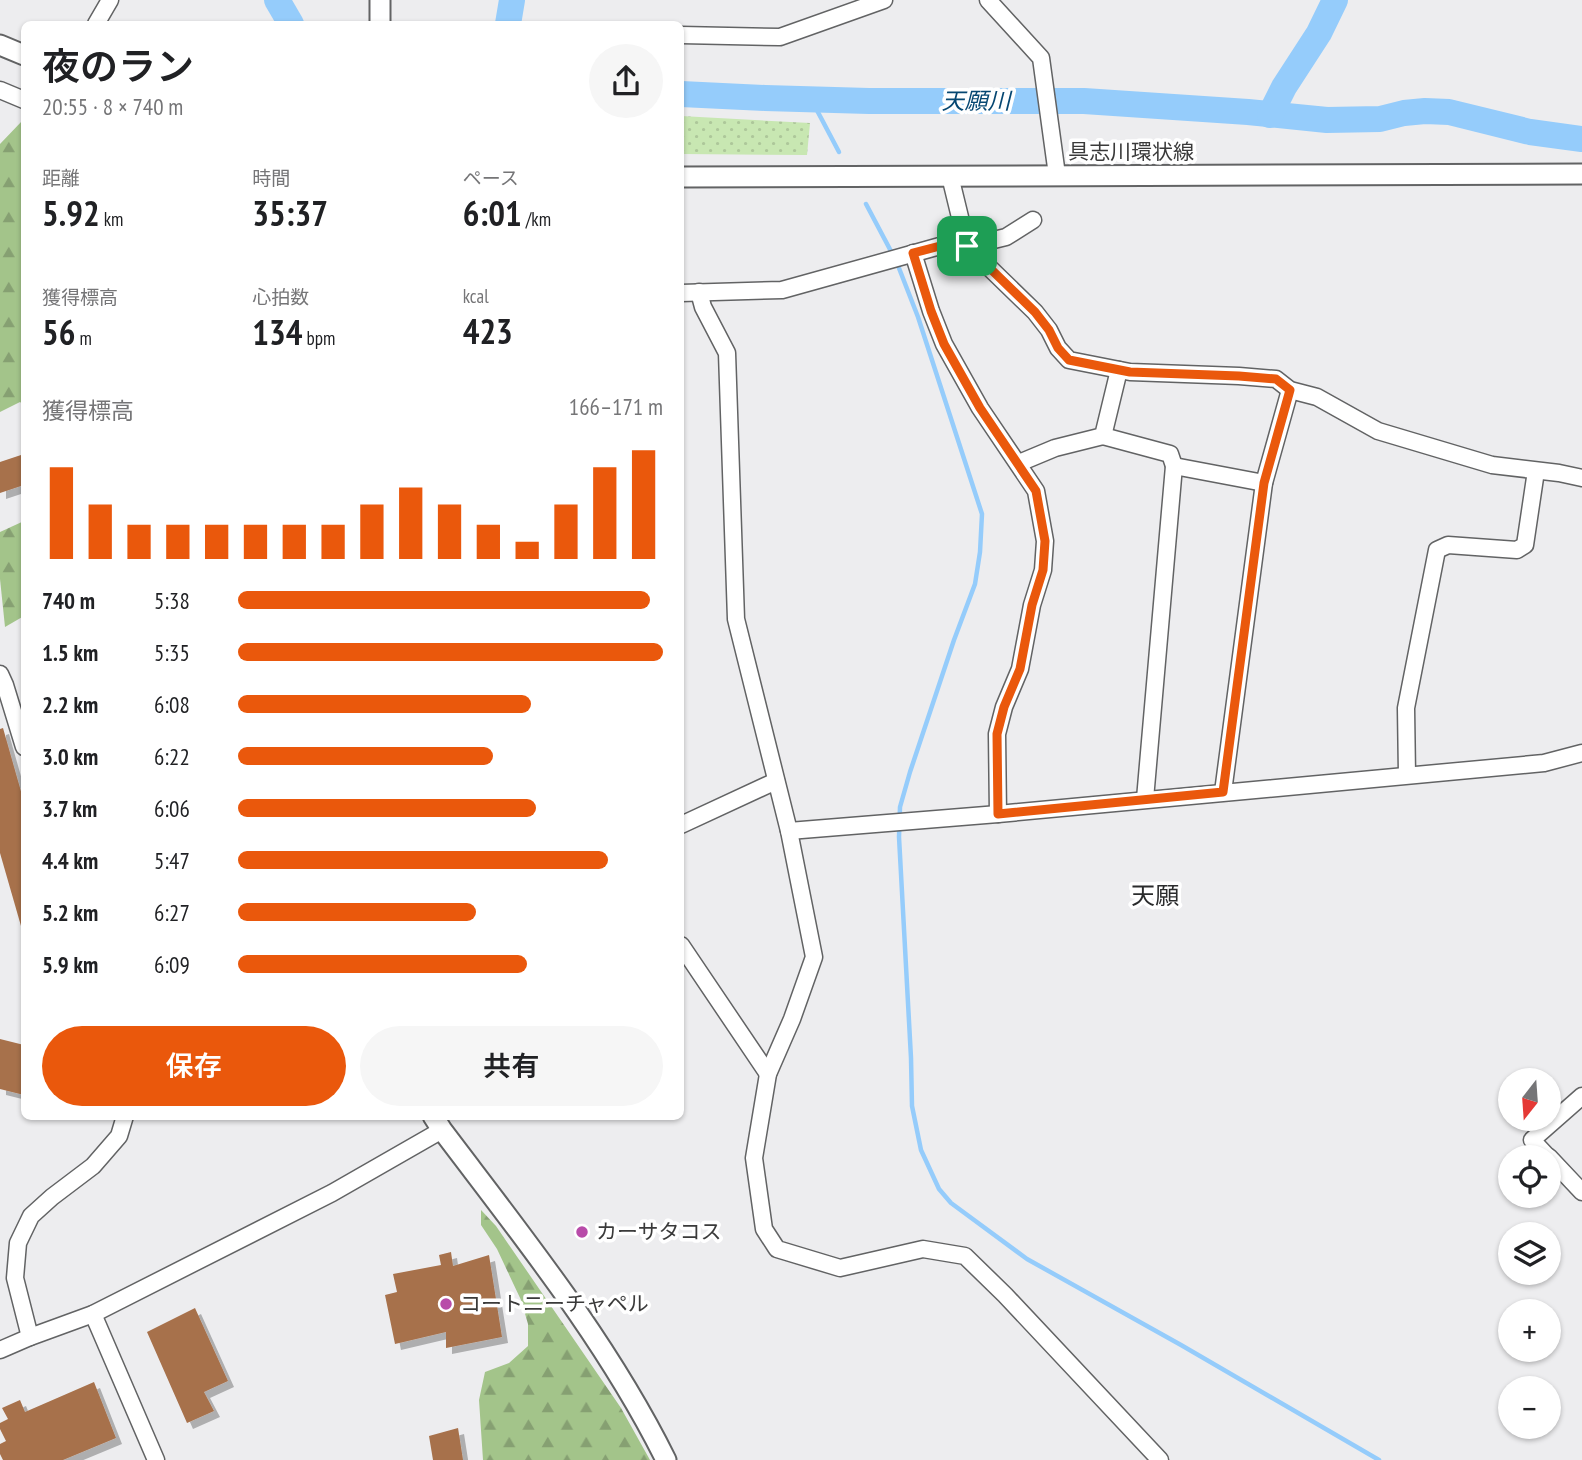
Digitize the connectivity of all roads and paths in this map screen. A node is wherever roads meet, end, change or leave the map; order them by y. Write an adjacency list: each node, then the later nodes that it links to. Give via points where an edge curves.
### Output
1 (110, 0): 5 (street)
2 (380, 0): 6 (main road)
3 (884, 0): 7 (street, via 780,37)
4 (988, 0): 13 (street, via 1041,58)
5 (98, 21)
6 (380, 21)
7 (684, 35)
8 (0, 44): 9 (main road)
9 (21, 54)
10 (0, 90): 11 (street)
11 (21, 99)
12 (1582, 174): 13 (main road, 具志川環状線)
13 (1058, 175): 14 (main road, 具志川環状線)
14 (950, 176): 15 (main road, 具志川環状線); 17 (street)
15 (684, 177)
16 (1033, 220): 17 (street, via 1006,237)
17 (967, 246): 18 (street); 21 (street, via 1035,312 1069,360)
18 (913, 253): 19 (street, via 782,290); 24 (street, via 944,344)
19 (699, 292): 20 (street); 33 (street, via 727,353 736,619)
20 (684, 293)
21 (1119, 370): 22 (street, via 1276,379); 23 (street)
22 (1290, 390): 26 (street, via 1317,397 1378,431 1492,465); 28 (street)
23 (1103, 436): 24 (street); 25 (street, via 1170,454)
24 (1018, 463): 36 (street, via 1036,491 1045,541 1043,570 1020,669 997,734)
25 (1174, 466): 28 (street); 35 (street)
26 (1536, 471): 27 (street); 32 (street, via 1525,545 1517,551 1448,545 1437,550 1406,708)
27 (1582, 478)
28 (1264, 483): 34 (street)
29 (0, 674): 30 (street)
30 (21, 737)
31 (1582, 753): 32 (street, via 1544,763)
32 (1407, 775): 34 (street)
33 (776, 781): 37 (street); 38 (street)
34 (1223, 792): 35 (street)
35 (1145, 799): 36 (street)
36 (998, 814): 38 (street)
37 (684, 824)
38 (789, 831): 40 (street, via 814,957)
39 (684, 949): 40 (street)
40 (768, 1074): 52 (street, via 754,1158 764,1228 777,1249 840,1268 923,1249 965,1256)
41 (1582, 1096): 44 (street, via 1532,1140)
42 (124, 1120): 48 (street, via 119,1136 93,1166 31,1216 18,1243 15,1278)
43 (437, 1124): 47 (street, via 332,1193); 51 (main road, via 605,1352)
44 (1537, 1145)
45 (1561, 1170): 46 (street)
46 (1582, 1192)
47 (93, 1314): 48 (street); 50 (street)
48 (30, 1337): 49 (street)
49 (0, 1350)
50 (156, 1460)
51 (666, 1460)
52 (1160, 1460)

